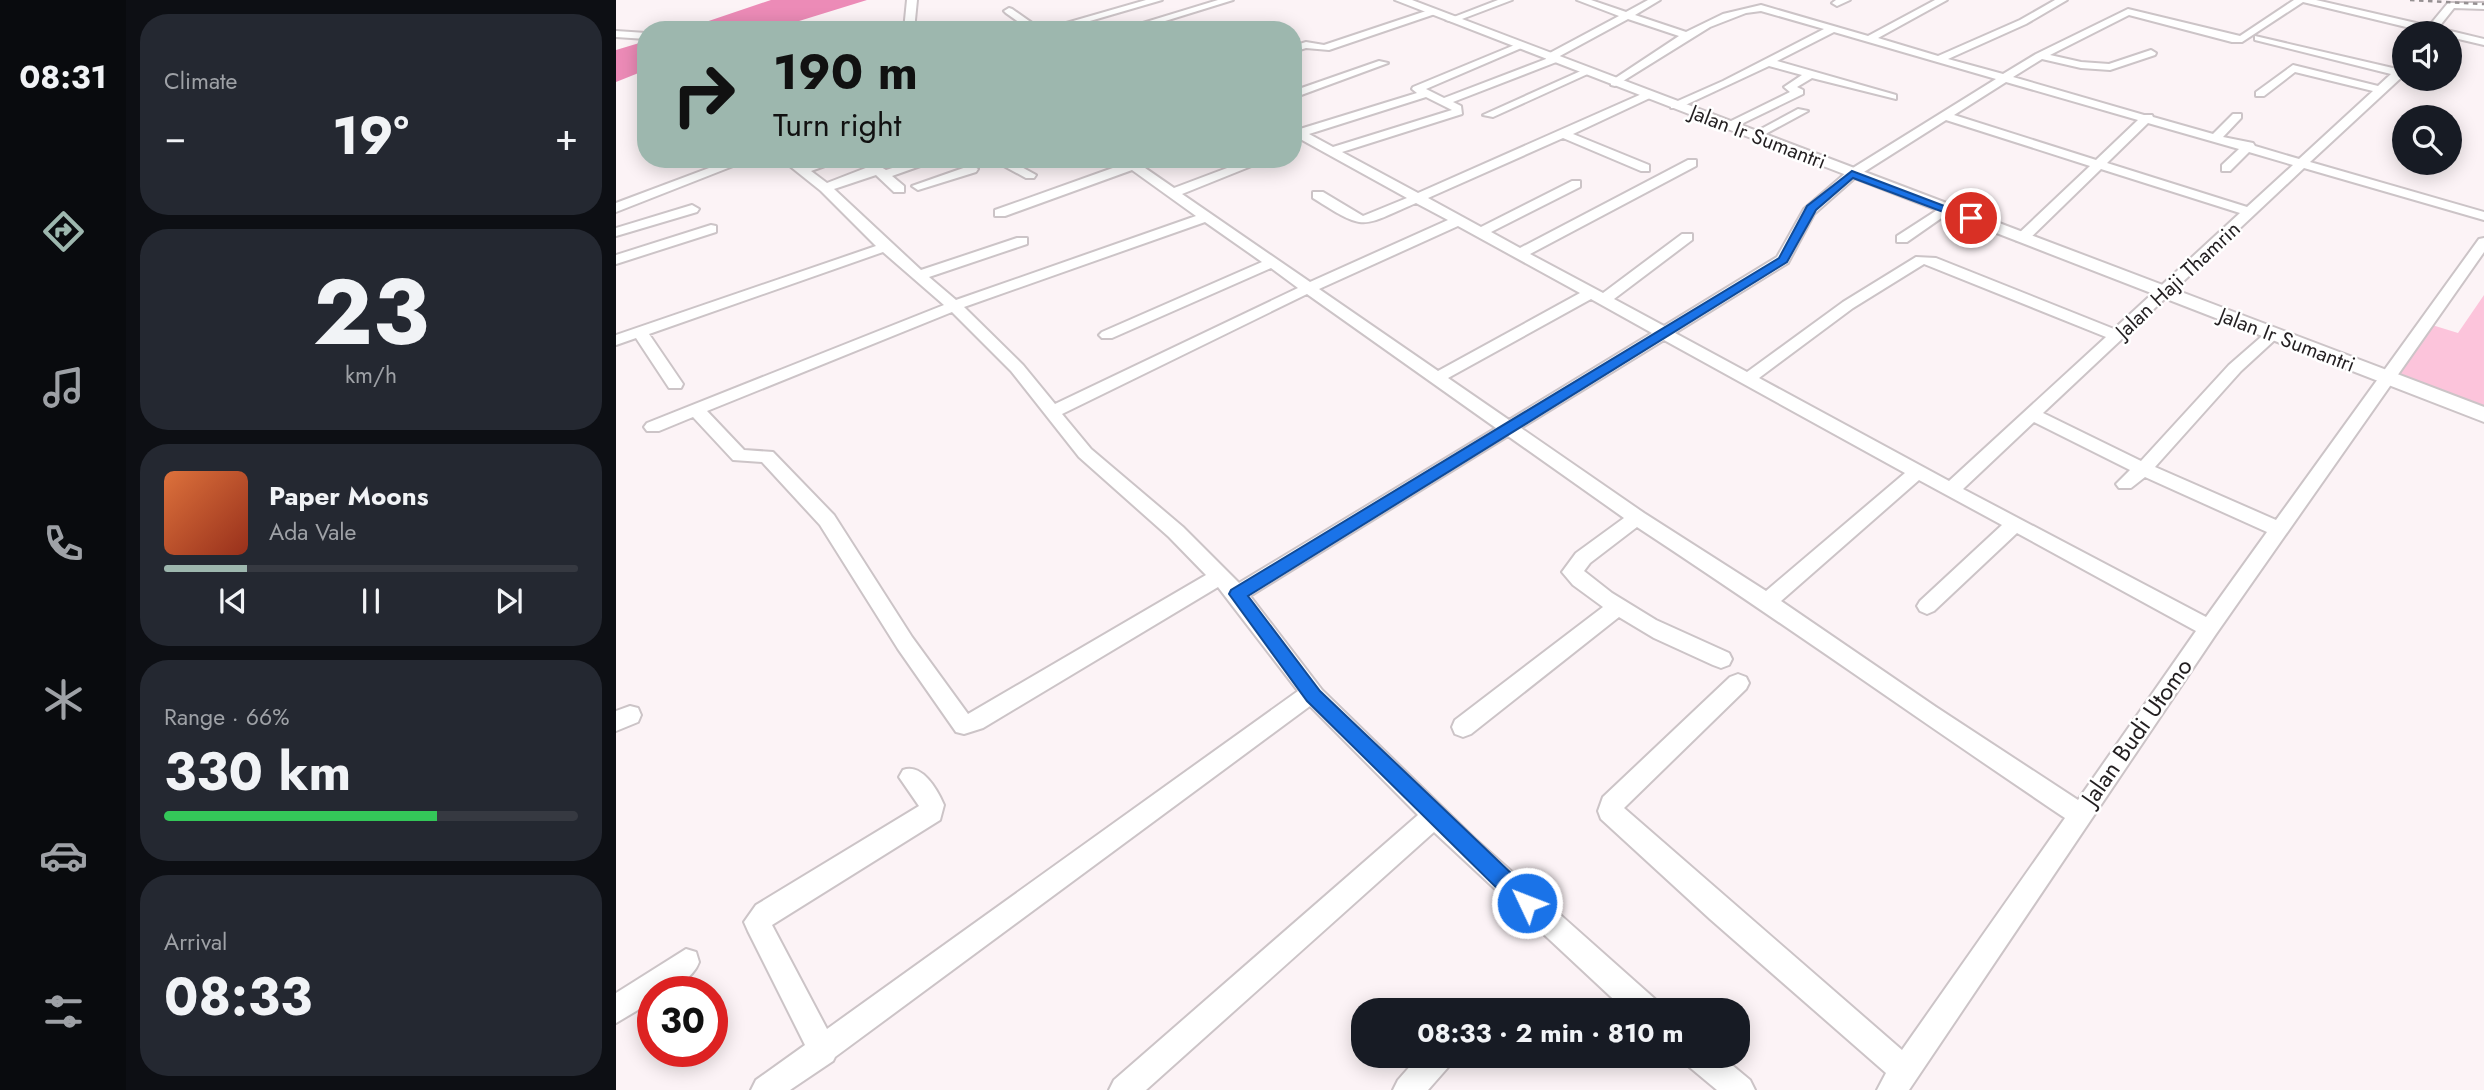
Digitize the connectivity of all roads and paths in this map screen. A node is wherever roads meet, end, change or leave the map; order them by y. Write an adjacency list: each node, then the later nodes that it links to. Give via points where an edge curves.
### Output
1 (912, 0): 20 (street)
2 (1157, 0): 17 (street); 22 (street)
3 (1228, 0): 17 (street)
4 (1401, 0): 16 (main road, Jalan Ir Sumantri)
5 (1507, 0): 19 (street)
6 (1582, 0): 18 (street)
7 (1655, 0): 18 (street)
8 (1769, 0): 14 (street)
9 (1942, 0): 31 (street)
10 (2062, 0): 39 (street)
11 (2302, 0): 24 (street); 37 (street, via 2242,39 2128,12)
12 (1738, 4): 14 (street)
13 (2484, 6): 25 (street, via 2450,5)
14 (1753, 8): 26 (street); 29 (street)
15 (1009, 11): 21 (street)
16 (1432, 12): 19 (main road, Jalan Ir Sumantri); 34 (street, via 1325,48)
17 (1184, 13): 23 (street)
18 (1629, 15): 29 (street); 38 (street)
19 (1451, 20): 35 (main road, Jalan Ir Sumantri)
20 (910, 21)
21 (1024, 21)
22 (1080, 21)
23 (1156, 21)
24 (2392, 21)
25 (2446, 21)
26 (1835, 28): 31 (street); 40 (street)
27 (616, 34): 28 (street)
28 (637, 35)
29 (1688, 36): 47 (street)
30 (2462, 36): 33 (street)
31 (1871, 38): 39 (street)
32 (2259, 38): 42 (street)
33 (2483, 40)
34 (1302, 46)
35 (1521, 46): 38 (main road, Jalan Ir Sumantri); 50 (street, via 1417,89)
36 (2151, 53): 37 (street, via 2110,67)
37 (2040, 56): 45 (street)
38 (1552, 58): 43 (main road, Jalan Ir Sumantri); 54 (street)
39 (1941, 58): 45 (street)
40 (1768, 62): 44 (street); 55 (street)
41 (1383, 63): 49 (street)
42 (2392, 68)
43 (1587, 72): 47 (main road, Jalan Ir Sumantri); 57 (street)
44 (1811, 75): 53 (street); 61 (street, via 1788,87 1799,92)
45 (2005, 77): 58 (street); 60 (street)
46 (2392, 80): 48 (street, Jalan Haji Thamrin)
47 (1615, 83): 52 (main road, Jalan Ir Sumantri)
48 (2382, 90): 51 (street, via 2293,68); 69 (street, Jalan Haji Thamrin)
49 (1302, 92)
50 (1425, 94): 54 (street); 64 (street)
51 (2260, 94)
52 (1648, 96): 55 (main road, Jalan Ir Sumantri); 62 (street)
53 (1892, 97)
54 (1443, 102): 68 (street, via 1458,112)
55 (1675, 106): 61 (main road, Jalan Ir Sumantri)
56 (1802, 111): 63 (street)
57 (1489, 116)
58 (1946, 116): 71 (street); 83 (street)
59 (2237, 116): 65 (street)
60 (2148, 117): 65 (street); 71 (street)
61 (1729, 126): 63 (main road, Jalan Ir Sumantri)
62 (1563, 134): 80 (street); 93 (street)
63 (1754, 136): 83 (main road, Jalan Ir Sumantri)
64 (1302, 137)
65 (2217, 137): 67 (street)
66 (1302, 139): 68 (street)
67 (2249, 146): 69 (street); 81 (street)
68 (1333, 151): 93 (street)
69 (2302, 162): 97 (street, Jalan Haji Thamrin); 99 (street)
70 (1692, 163): 110 (street)
71 (2098, 163): 97 (street); 105 (street)
72 (722, 168): 88 (street)
73 (800, 168): 89 (street)
74 (879, 168): 89 (street); 90 (street)
75 (934, 168): 85 (street)
76 (1014, 168): 84 (street)
77 (1114, 168): 98 (street)
78 (1134, 168): 91 (street)
79 (1240, 168): 91 (street)
80 (1645, 168)
81 (2226, 168)
82 (972, 169): 85 (street)
83 (1852, 174): 96 (main road, Jalan Ir Sumantri); 119 (street, via 1811,209 1783,260)
84 (1030, 176)
85 (942, 178): 87 (street)
86 (1576, 184): 103 (street)
87 (918, 186)
88 (671, 188): 94 (street); 95 (street)
89 (825, 188): 109 (street)
90 (899, 189)
91 (1173, 194): 100 (street)
92 (1318, 195): 93 (street, via 1360,220)
93 (1419, 198): 101 (street)
94 (616, 208)
95 (692, 209): 102 (street); 111 (street, via 715,233)
96 (1945, 209): 105 (main road, Jalan Ir Sumantri); 106 (street)
97 (2249, 212): 115 (street, Jalan Haji Thamrin)
98 (1000, 213)
99 (2484, 216)
100 (1205, 217): 112 (street); 117 (street)
101 (1460, 220): 103 (street); 114 (street)
102 (616, 232)
103 (1481, 232): 110 (street)
104 (1687, 237): 116 (street)
105 (2022, 238): 115 (main road, Jalan Ir Sumantri)
106 (1902, 239)
107 (1022, 241): 113 (street)
108 (2484, 242): 126 (street, Jalan Budi Utomo)
109 (885, 247): 113 (street); 118 (street)
110 (1520, 254): 116 (street)
111 (616, 260)
112 (1271, 263): 114 (street); 121 (street)
113 (919, 275): 117 (street)
114 (1308, 289): 124 (street); 129 (street)
115 (2165, 293): 120 (main road, Jalan Ir Sumantri); 122 (street, Jalan Haji Thamrin)
116 (1597, 296): 119 (street); 124 (street)
117 (954, 306): 128 (street); 129 (street, via 1017,368)
118 (639, 331): 123 (street); 127 (street)
119 (1663, 333): 125 (street); 133 (street)
120 (2273, 334): 126 (main road, Jalan Ir Sumantri); 134 (street, via 2235,368)
121 (1107, 335)
122 (2118, 337): 125 (street, via 1922,260 1848,305); 130 (street, Jalan Haji Thamrin)
123 (616, 340)
124 (1436, 378): 133 (street)
125 (1748, 379): 135 (street)
126 (2389, 379): 131 (main road, Jalan Ir Sumantri); 140 (street, Jalan Budi Utomo)
127 (675, 384)
128 (695, 409): 132 (street); 141 (street, via 739,456 767,456 827,520 964,725)
129 (1052, 412): 141 (street, via 1085,453)
130 (2033, 415): 134 (street); 137 (street, Jalan Haji Thamrin)
131 (2484, 415)
132 (653, 426)
133 (1510, 428): 138 (street); 142 (street)
134 (2143, 468): 136 (street); 140 (street)
135 (1918, 471): 137 (street); 143 (street)
136 (2125, 484)
137 (1951, 490): 139 (street)
138 (1637, 518): 143 (street); 144 (street, via 1571,569 1573,575)
139 (2015, 524): 145 (street); 146 (street)
140 (2280, 530): 146 (street, Jalan Budi Utomo)
141 (1221, 576): 142 (street)
142 (1237, 594): 149 (street)
143 (1767, 601): 153 (street, via 1928,715)
144 (1619, 606): 147 (street); 150 (street)
145 (1927, 606)
146 (2209, 628): 153 (street, Jalan Budi Utomo)
147 (1721, 659)
148 (1738, 683): 160 (street, via 1610,811)
149 (1311, 693): 152 (street); 157 (street)
150 (1463, 727)
151 (911, 777): 157 (street, via 932,805 931,812 757,922)
152 (1436, 815): 155 (street); 162 (street)
153 (2081, 815): 160 (street, Jalan Budi Utomo)
154 (686, 962): 156 (street)
155 (1632, 998)
156 (616, 1009)
157 (822, 1051): 161 (street)
158 (1428, 1068): 163 (street)
159 (1713, 1068): 164 (street)
160 (1899, 1081)
161 (766, 1090)
162 (1124, 1090)
163 (1408, 1090)
164 (1740, 1090)

